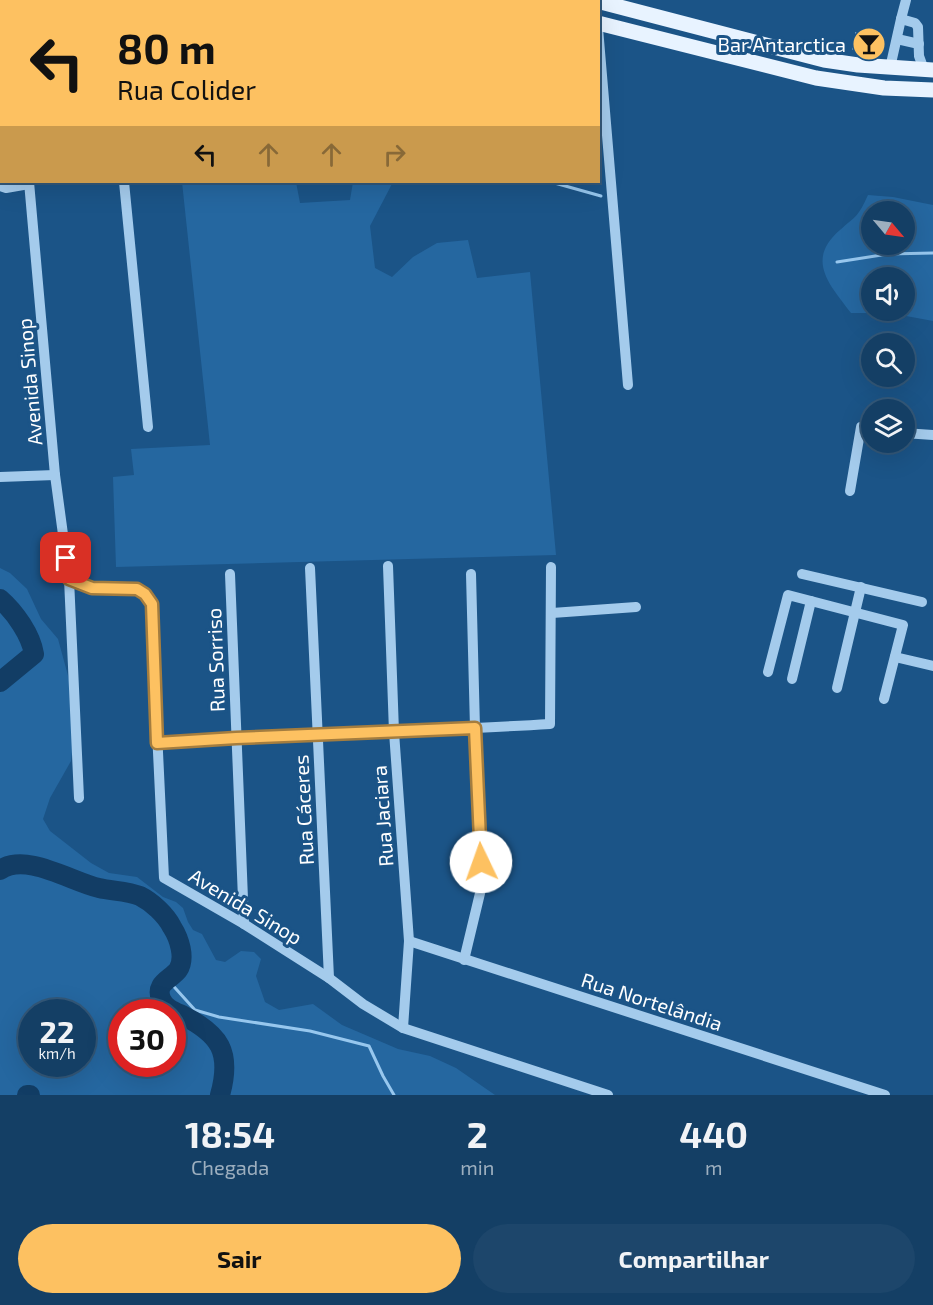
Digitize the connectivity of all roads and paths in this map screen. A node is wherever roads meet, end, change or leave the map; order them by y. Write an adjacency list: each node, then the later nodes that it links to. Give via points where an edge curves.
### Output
1 (906, 0): 3 (street)
2 (600, 2): 8 (main road, via 784,51)
3 (902, 19): 5 (street); 6 (street, via 915,22)
4 (600, 23): 10 (main road)
5 (897, 39): 6 (street); 8 (street)
6 (919, 44): 9 (street, via 919,56)
7 (600, 52): 15 (street)
8 (890, 68): 9 (main road); 10 (main road)
9 (928, 70)
10 (824, 79): 11 (main road)
11 (933, 90)
12 (29, 183): 14 (street); 20 (street, Avenida Sinop)
13 (124, 183): 16 (street)
14 (0, 186)
15 (628, 385)
16 (148, 427)
17 (861, 427): 22 (street)
18 (915, 434): 19 (street)
19 (933, 435)
20 (55, 475): 21 (street); 29 (street, Avenida Sinop)
21 (0, 477)
22 (850, 491)
23 (388, 566): 43 (street, Rua Jaciara)
24 (552, 567): 35 (street)
25 (310, 568): 44 (street, Rua Cáceres)
26 (230, 574): 45 (street, Rua Sorriso)
27 (471, 574): 42 (street)
28 (802, 574): 30 (street)
29 (69, 579): 46 (street, Avenida Sinop, via 92,588 137,589 152,604); 47 (street, Avenida Sinop)
30 (861, 587): 32 (street); 34 (street)
31 (811, 601): 34 (street); 38 (street, via 788,595); 39 (street)
32 (922, 602)
33 (636, 607): 35 (street)
34 (855, 612): 36 (street, via 903,624); 40 (street)
35 (552, 613): 42 (street, via 550,724)
36 (895, 657): 37 (street); 41 (street)
37 (933, 666)
38 (768, 672)
39 (792, 679)
40 (837, 688)
41 (885, 699)
42 (475, 728): 43 (street); 50 (street, via 482,885)
43 (394, 732): 44 (street); 49 (street, Rua Jaciara)
44 (318, 734): 45 (street); 51 (street, Rua Cáceres)
45 (236, 738): 46 (street); 48 (street, Rua Sorriso)
46 (157, 743): 48 (street, Avenida Sinop, via 164,878)
47 (79, 798)
48 (244, 924): 51 (street, Avenida Sinop)
49 (409, 941): 50 (street, Rua Nortelândia); 52 (street, Rua Jaciara)
50 (464, 960): 54 (street, Rua Nortelândia)
51 (329, 978): 52 (street, Avenida Sinop)
52 (403, 1028): 53 (street, Avenida Sinop)
53 (608, 1095)
54 (885, 1095)

